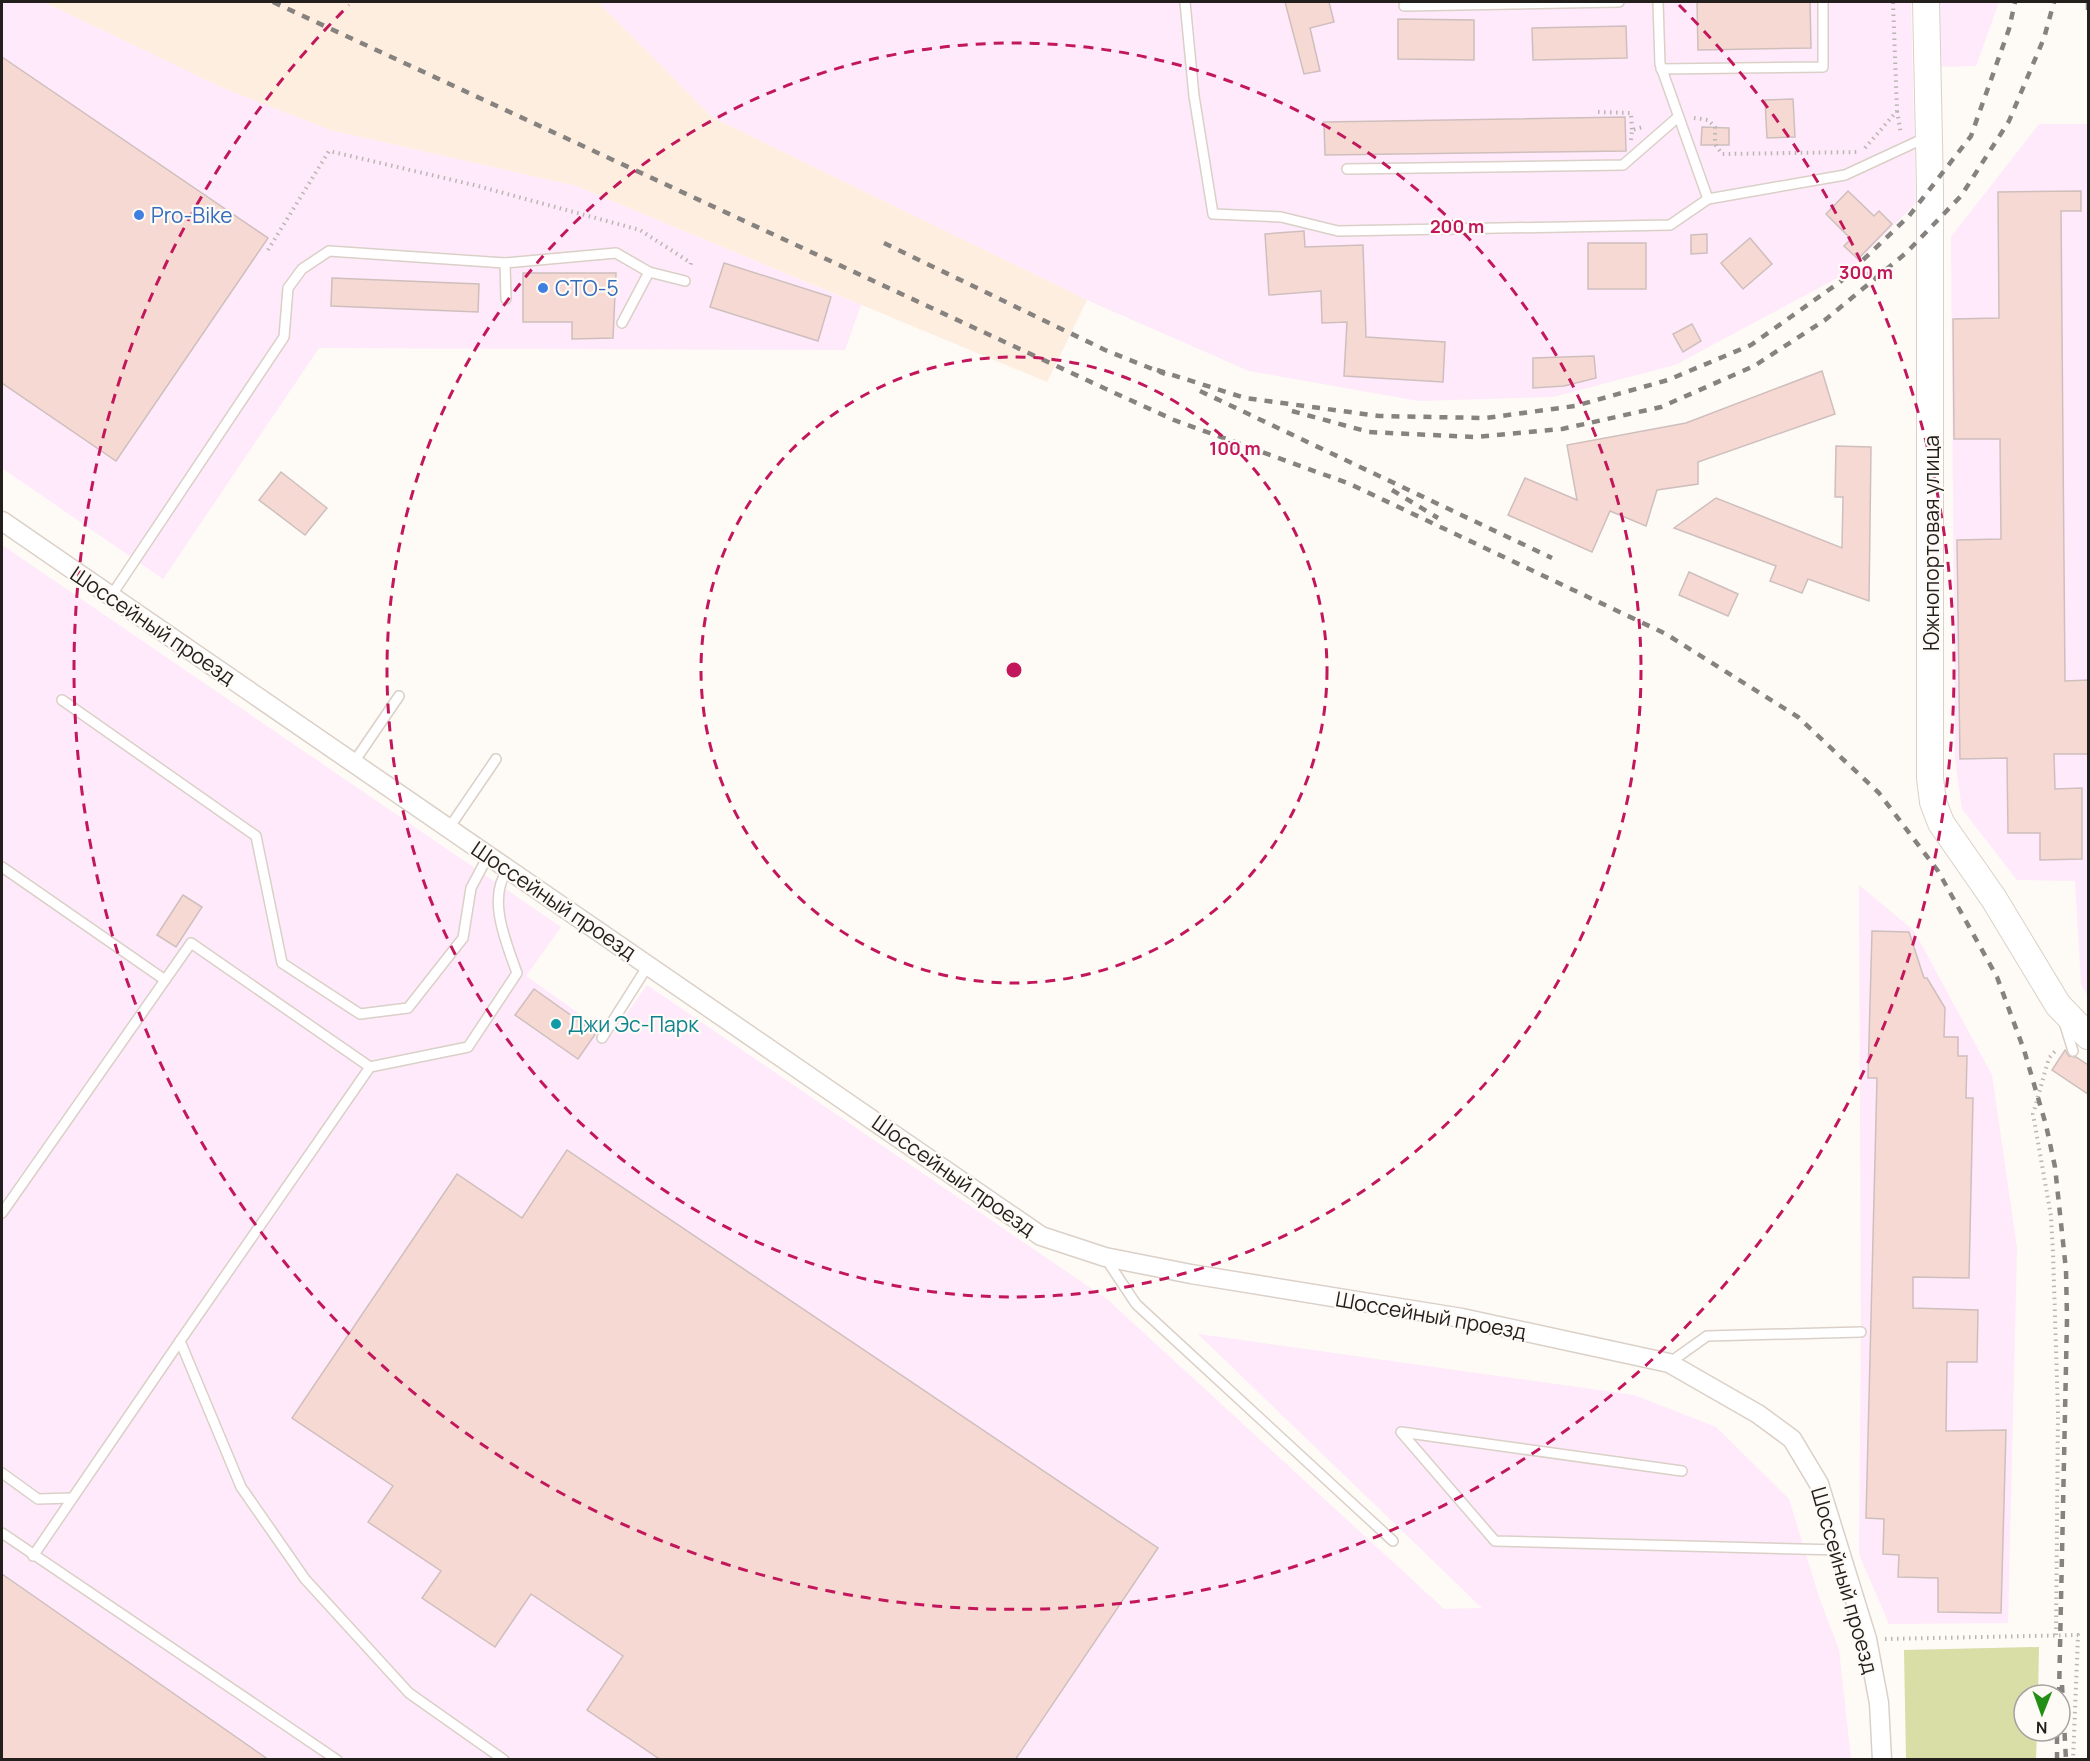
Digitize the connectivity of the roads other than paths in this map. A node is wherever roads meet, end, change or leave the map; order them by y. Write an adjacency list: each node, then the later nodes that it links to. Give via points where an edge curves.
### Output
1 (1185, 2): 11 (lane, via 1194,96 1213,214 1281,217 1338,231 1670,225)
2 (1619, 2): 6 (lane)
3 (1658, 2): 7 (lane)
4 (1823, 2): 7 (lane, via 1823,68)
5 (1926, 2): 9 (street, Южнопортовая улица)
6 (1404, 6)
7 (1661, 69): 8 (lane)
8 (1678, 117): 10 (lane, via 1623,165); 11 (lane)
9 (1929, 136): 11 (lane, via 1845,175); 30 (street, Южнопортовая улица, via 1933,802 1941,823 1994,899)
10 (1347, 169)
11 (1708, 199)
12 (505, 263): 13 (lane, via 616,253); 15 (lane); 18 (lane, via 329,251 302,269 288,288 284,337)
13 (649, 272): 14 (lane); 16 (lane)
14 (685, 281)
15 (506, 299)
16 (622, 323)
17 (2, 520): 18 (street, Шоссейный проезд)
18 (111, 596): 22 (street, Шоссейный проезд)
19 (399, 696): 22 (lane)
20 (62, 700): 24 (lane, via 256,836 282,963 360,1014 408,1008 463,938 471,888)
21 (496, 759): 23 (lane)
22 (354, 762): 23 (street, Шоссейный проезд)
23 (449, 828): 24 (street, Шоссейный проезд)
24 (488, 856): 26 (street, Шоссейный проезд)
25 (2, 867): 28 (lane)
26 (508, 870): 27 (street, Шоссейный проезд); 31 (lane, via 503,876 498,915 517,973 468,1047)
27 (649, 964): 29 (lane); 33 (street, Шоссейный проезд, via 1041,1236)
28 (165, 980): 31 (lane, via 191,943); 32 (lane)
29 (602, 1038)
30 (2077, 1044)
31 (370, 1067): 35 (lane)
32 (2, 1213)
33 (1105, 1257): 36 (street, Шоссейный проезд, via 1462,1318); 41 (lane, via 1136,1304)
34 (1861, 1332): 36 (lane, via 1707,1336)
35 (180, 1341): 39 (lane); 45 (lane, via 241,1487 305,1579 410,1693)
36 (1669, 1363): 42 (street, Шоссейный проезд, via 1758,1414 1792,1439 1819,1484)
37 (1682, 1471): 42 (lane, via 1401,1432 1494,1541)
38 (2, 1473): 39 (lane, via 38,1498)
39 (72, 1498): 43 (lane)
40 (2, 1533): 43 (lane)
41 (1393, 1541)
42 (1840, 1550): 46 (street, Шоссейный проезд, via 1867,1639 1879,1703)
43 (33, 1556): 44 (lane)
44 (337, 1760)
45 (504, 1760)
46 (1881, 1760)

